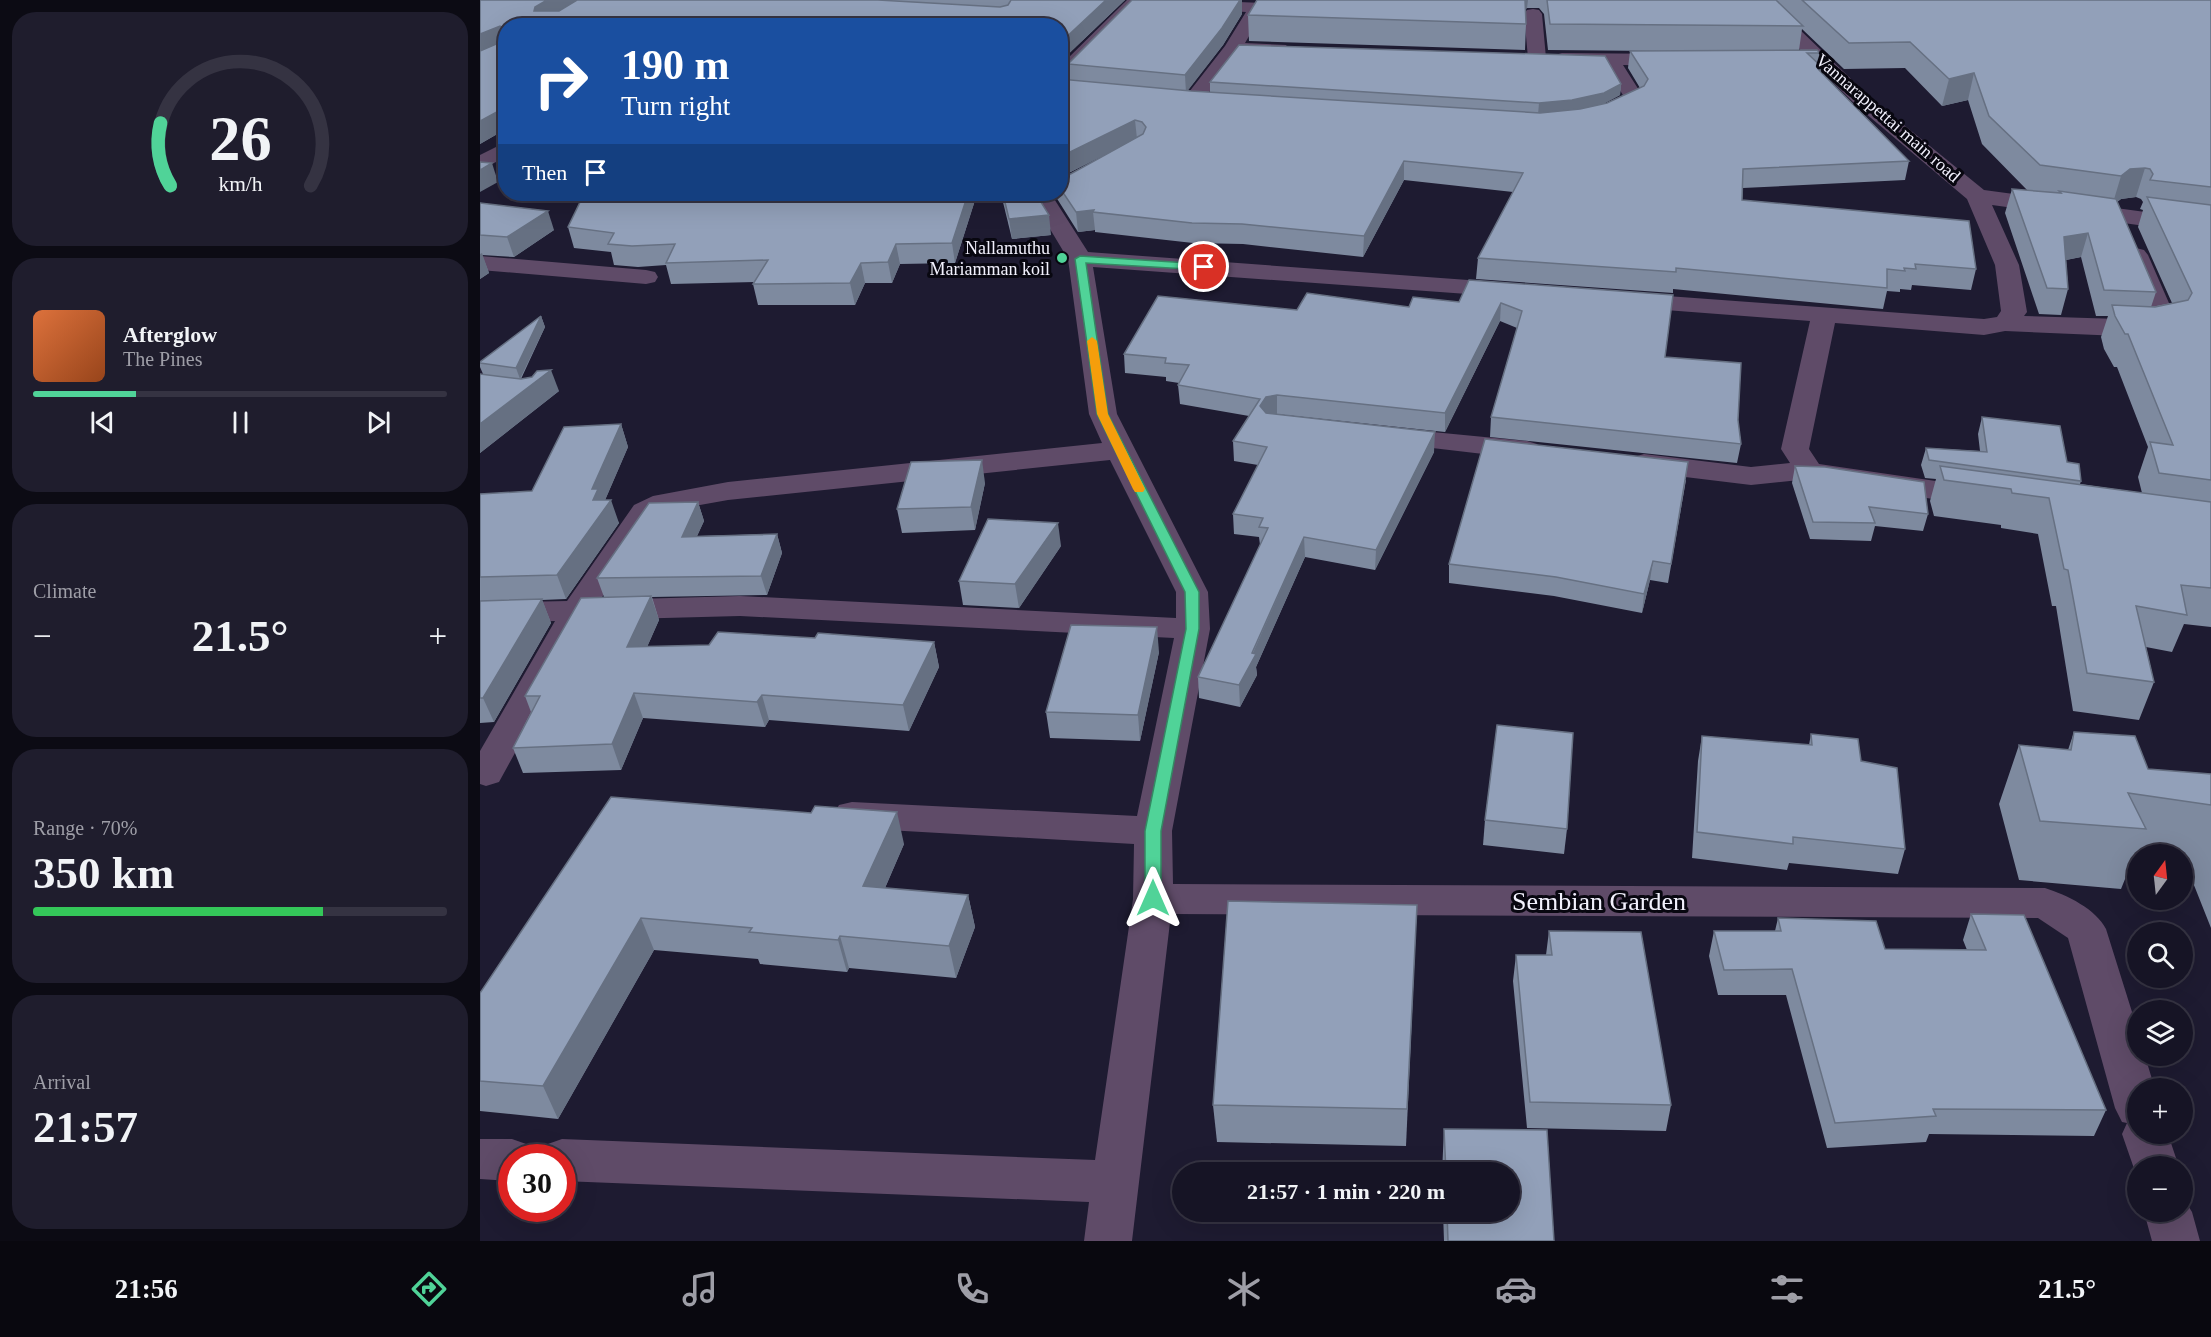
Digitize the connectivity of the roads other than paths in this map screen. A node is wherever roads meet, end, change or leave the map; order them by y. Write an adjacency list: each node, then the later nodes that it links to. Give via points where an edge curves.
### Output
1 (1759, 0): 11 (street, Vannarappettai main road)
2 (1137, 1): 3 (street); 14 (street)
3 (1158, 3)
4 (1180, 4): 6 (street, via 1263,7)
5 (1533, 14): 9 (street)
6 (1233, 48): 7 (street); 16 (street)
7 (1303, 50)
8 (1513, 57): 9 (street)
9 (1537, 58): 12 (street)
10 (1796, 59): 11 (street)
11 (1819, 59): 23 (street, Vannarappettai main road, via 1865,103)
12 (1611, 60): 13 (street); 18 (street, via 1634,98 1612,110)
13 (1692, 60)
14 (1068, 80)
15 (1168, 99): 16 (street)
16 (1192, 101): 17 (street)
17 (1239, 104)
18 (1582, 118)
19 (498, 153): 20 (street)
20 (480, 164)
21 (480, 171): 22 (street)
22 (498, 172)
23 (1977, 196): 25 (street, Vannarappettai main road); 33 (street, via 2007,265 2014,312)
24 (1049, 201): 27 (street)
25 (2129, 209): 26 (street, Vannarappettai main road); 33 (street, via 2166,326 2144,329)
26 (2211, 228)
27 (1080, 259): 30 (street); 35 (street, via 1103,414)
28 (480, 263): 29 (street)
29 (646, 278)
30 (1531, 292)
31 (1601, 298): 32 (street)
32 (1824, 316): 33 (street, via 1984,327); 38 (street, via 1795,449)
33 (2005, 322)
34 (1359, 433): 36 (street)
35 (1119, 450): 40 (street, via 728,491 664,502 645,512); 42 (street, via 1192,592)
36 (1549, 453)
37 (1620, 460): 38 (street, via 1751,476)
38 (1809, 470): 39 (street)
39 (2002, 500)
40 (578, 609): 41 (street); 42 (street, via 740,606); 43 (street)
41 (480, 613)
42 (1192, 629): 45 (street)
43 (486, 772)
44 (820, 814): 45 (street)
45 (1153, 831): 46 (street)
46 (1153, 898): 47 (street, Sembian Garden, via 2045,903 2086,929); 51 (street)
47 (2129, 1078)
48 (480, 1159): 49 (street)
49 (498, 1160)
50 (576, 1161): 51 (street)
51 (1116, 1182): 53 (street)
52 (2171, 1222): 54 (street)
53 (1108, 1241)
54 (2176, 1241)

